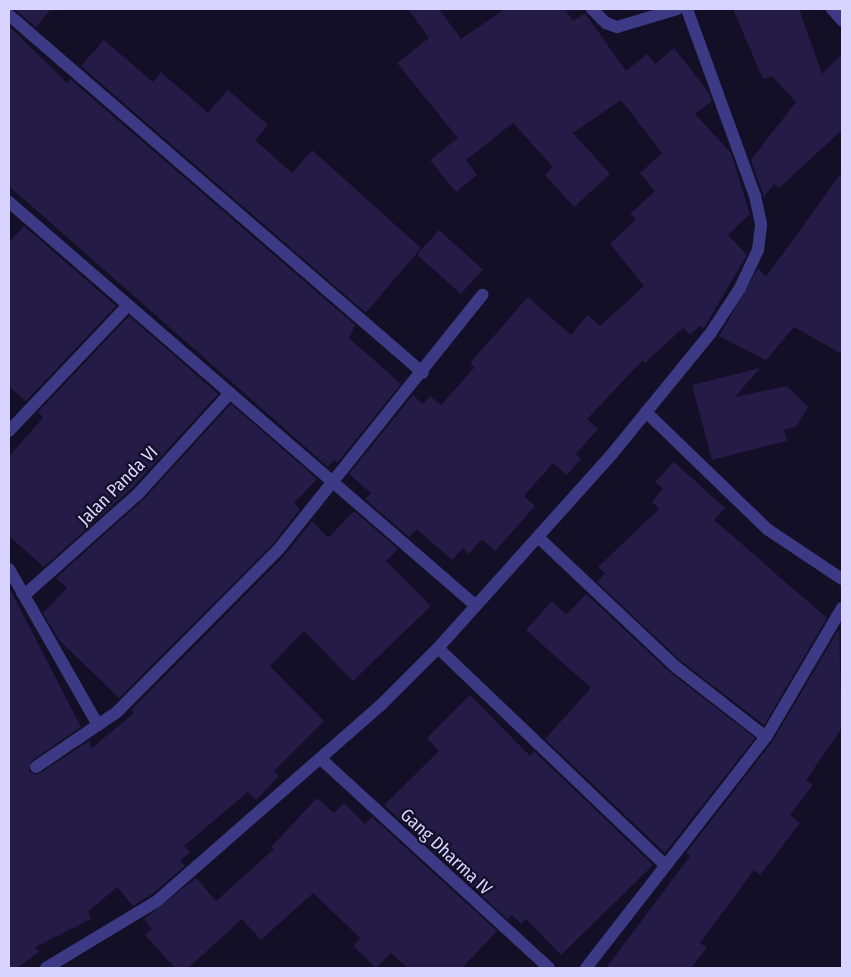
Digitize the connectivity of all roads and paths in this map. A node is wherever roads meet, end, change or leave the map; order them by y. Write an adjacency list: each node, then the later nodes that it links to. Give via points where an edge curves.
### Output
1 (592, 9): 2 (street, via 606,23 618,27)
2 (677, 9)
3 (687, 9): 12 (street, via 755,196 760,224 758,250 740,288)
4 (832, 9): 6 (street)
5 (9, 15): 10 (street)
6 (842, 20)
7 (9, 202): 9 (street)
8 (482, 295): 10 (street)
9 (128, 305): 11 (street); 13 (street)
10 (423, 373): 14 (street)
11 (230, 393): 14 (street); 18 (street, Jalan Panda VI, via 138,494 29,591)
12 (646, 412): 15 (street); 17 (street, via 768,529)
13 (9, 431)
14 (331, 481): 19 (street); 22 (street, via 278,550 117,712)
15 (538, 537): 19 (street); 23 (street, via 676,667)
16 (9, 569): 18 (street)
17 (842, 579)
18 (22, 593): 22 (street)
19 (475, 605): 21 (street)
20 (842, 608): 23 (street)
21 (438, 648): 24 (street); 26 (street)
22 (98, 725): 25 (street)
23 (766, 737): 26 (street)
24 (321, 759): 27 (street, via 157,901); 28 (street, Gang Dharma IV)
25 (36, 767)
26 (663, 863): 29 (street)
27 (46, 968)
28 (549, 968)
29 (586, 968)

